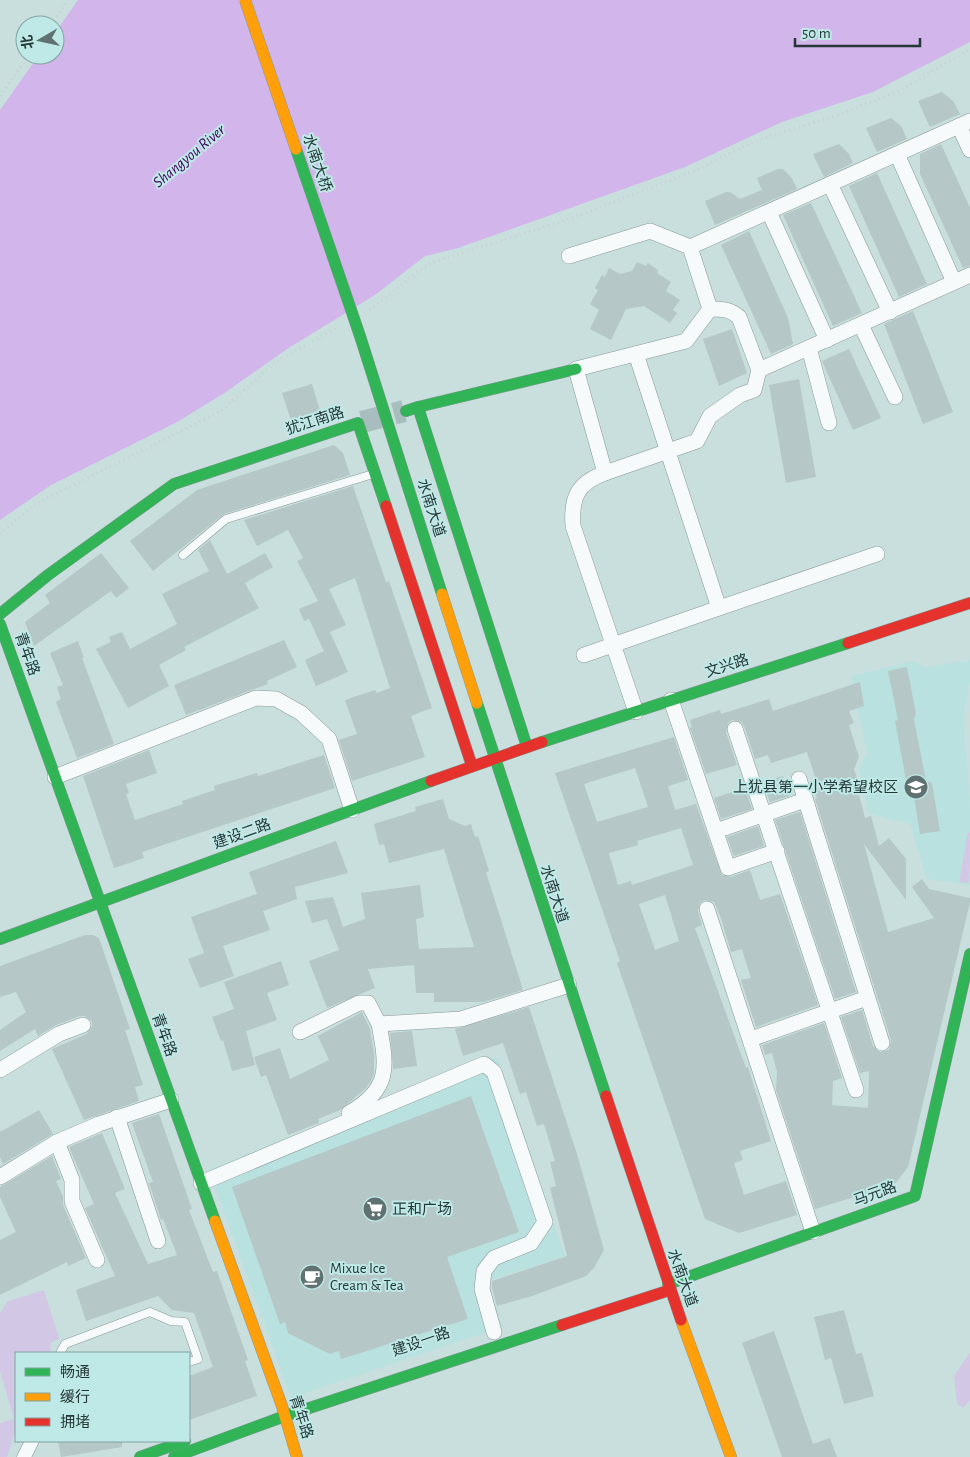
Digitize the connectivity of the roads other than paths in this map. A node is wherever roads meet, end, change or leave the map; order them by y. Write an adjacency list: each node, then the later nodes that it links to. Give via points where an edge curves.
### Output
1 (245, 0): 14 (street, 水南大桥, bridge)
2 (965, 124): 3 (street); 4 (street)
3 (970, 150)
4 (897, 154): 5 (street); 10 (street)
5 (830, 184): 6 (street); 12 (street)
6 (768, 212): 7 (street); 15 (street)
7 (690, 247): 8 (street, via 650,231); 11 (street)
8 (570, 256)
9 (970, 275): 10 (street)
10 (954, 282): 12 (street)
11 (710, 309): 17 (street, via 686,342); 19 (street, via 724,309 739,317)
12 (890, 312): 13 (street)
13 (861, 324): 15 (street); 20 (street)
14 (360, 336): 39 (street, 水南大道, bridge)
15 (827, 340): 16 (street)
16 (809, 348): 19 (street); 23 (street)
17 (636, 354): 18 (street); 24 (street)
18 (576, 369): 21 (street); 25 (street)
19 (760, 370): 24 (street, via 754,390 740,395 710,416 697,441)
20 (895, 397)
21 (418, 407): 22 (street); 38 (street)
22 (406, 410)
23 (829, 423)
24 (668, 451): 25 (street); 30 (street)
25 (605, 473): 33 (street, via 588,479 578,491 572,517)
26 (374, 474): 28 (lane, via 226,519); 31 (street, 犹江南路, via 360,422 174,484 48,575); 40 (street, 犹江南路)
27 (878, 554): 30 (street)
28 (183, 555)
29 (970, 602): 35 (street, 文兴路)
30 (719, 608): 33 (street)
31 (0, 614)
32 (0, 624): 41 (street, 青年路)
33 (613, 645): 34 (street); 36 (street)
34 (584, 655)
35 (672, 700): 36 (street, 文兴路); 46 (street)
36 (636, 712): 38 (street, 文兴路)
37 (735, 729): 45 (street)
38 (527, 747): 39 (street, 文兴路)
39 (494, 758): 40 (street, 建设二路); 52 (street, 水南大道)
40 (472, 766): 44 (street, 建设二路)
41 (55, 776): 44 (street, via 256,698 276,699 302,713 329,740); 48 (street, 青年路)
42 (799, 779): 43 (street)
43 (805, 800): 45 (street); 53 (street)
44 (352, 810): 48 (street, 建设二路)
45 (764, 814): 46 (street); 47 (street)
46 (716, 831): 47 (street, via 728,868)
47 (776, 851): 54 (street)
48 (100, 903): 50 (street, 建设二路); 62 (street, 青年路)
49 (708, 910): 58 (street)
50 (0, 939)
51 (970, 954): 68 (street, 马元路, via 915,1196)
52 (568, 984): 55 (street, via 461,1019); 71 (street, 水南大道)
53 (867, 998): 54 (street); 59 (street)
54 (830, 1011): 58 (street); 61 (street)
55 (379, 1024): 57 (street, via 368,1003 359,1003); 65 (street, via 385,1064 380,1087 372,1098 357,1108)
56 (83, 1025): 60 (street, via 59,1034)
57 (300, 1032)
58 (751, 1039): 68 (street)
59 (882, 1043)
60 (0, 1070)
61 (856, 1090)
62 (171, 1100): 63 (street); 67 (street, 青年路)
63 (117, 1118): 64 (street); 69 (street)
64 (57, 1142): 66 (street); 70 (street, via 72,1180 72,1201)
65 (296, 1143): 67 (street); 72 (street, via 484,1064 494,1072 545,1222 531,1243 494,1258 484,1271 482,1289)
66 (0, 1177)
67 (201, 1183): 76 (street, 青年路)
68 (813, 1232): 71 (street, 马元路)
69 (158, 1241)
70 (97, 1260)
71 (664, 1282): 76 (street, 马元路); 86 (street, 水南大道)
72 (494, 1332)
73 (61, 1352): 74 (lane, via 65,1344 150,1312 171,1321 185,1322 198,1359)
74 (190, 1362)
75 (365, 1377): 76 (street)
76 (284, 1411): 77 (street); 84 (street); 85 (street, 青年路)
77 (190, 1440)
78 (28, 1442): 81 (lane)
79 (34, 1442): 82 (lane)
80 (182, 1442): 83 (street)
81 (21, 1457)
82 (27, 1457)
83 (140, 1457)
84 (174, 1457)
85 (297, 1457)
86 (731, 1457)

